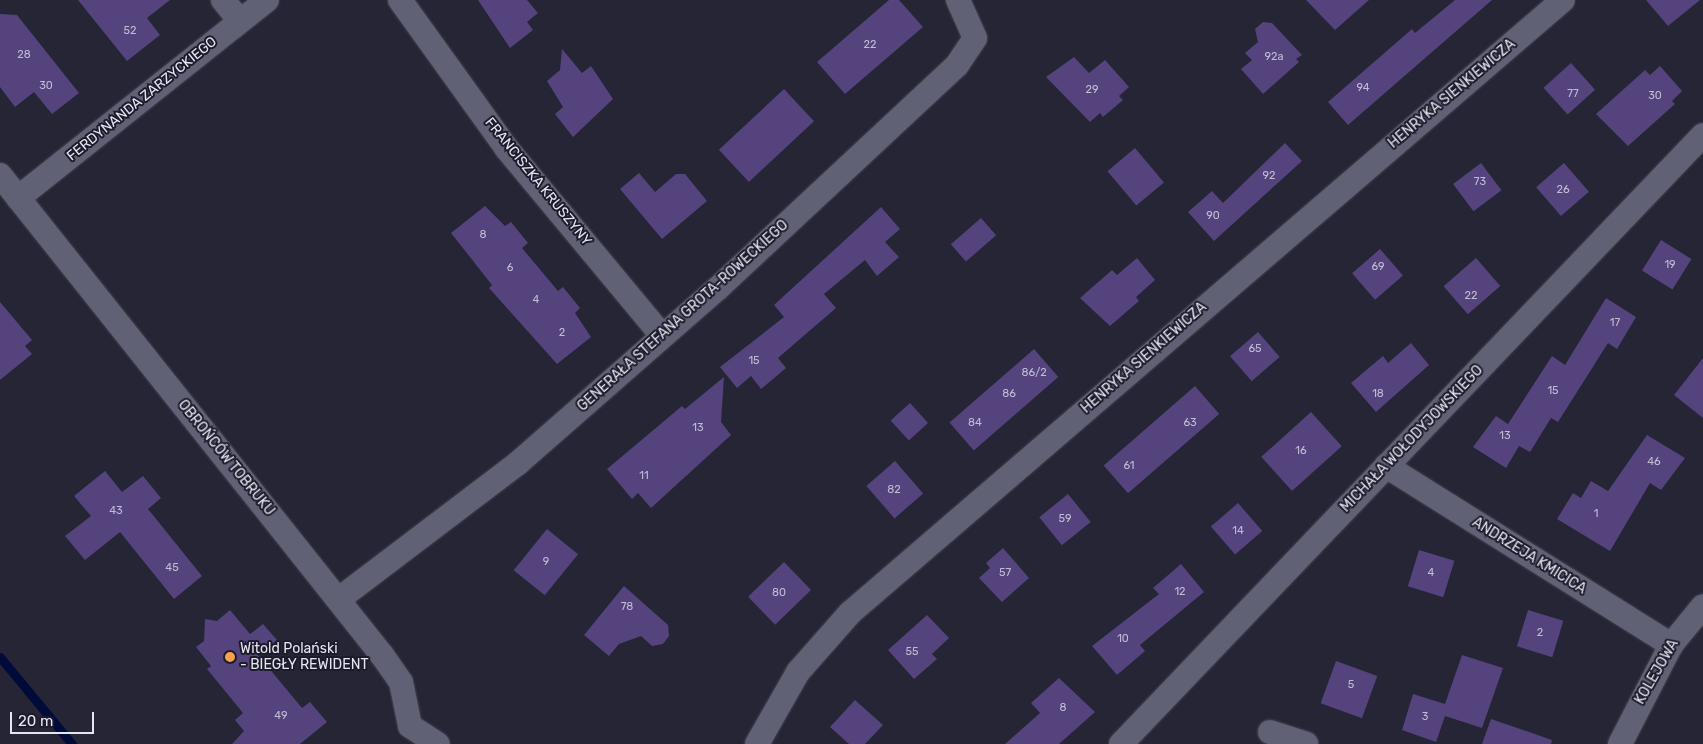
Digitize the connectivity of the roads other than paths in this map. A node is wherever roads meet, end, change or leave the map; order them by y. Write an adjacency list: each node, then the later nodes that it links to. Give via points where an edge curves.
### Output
1 (223, 0): 6 (street)
2 (267, 0): 6 (street, FERDYNANDA ZARZYCKIEGO)
3 (400, 0): 10 (street, FRANCISZKA KRUSZYNY, via 508,148)
4 (958, 0): 10 (street, GENERAŁA STEFANA GROTA-ROWECKIEGO, via 975,38 958,65)
5 (1563, 0): 17 (street, HENRYKA SIENKIEWICZA, via 850,613 798,672)
6 (240, 21): 9 (street, FERDYNANDA ZARZYCKIEGO)
7 (1703, 135): 11 (street, MICHAŁA WOŁODYJOWSKIEGO)
8 (0, 175): 9 (street, OBROŃCÓW TOBRUKU)
9 (18, 198): 12 (street, OBROŃCÓW TOBRUKU)
10 (662, 336): 12 (street, GENERAŁA STEFANA GROTA-ROWECKIEGO, via 518,463)
11 (1386, 466): 14 (street, ANDRZEJA KMICICA); 18 (street, MICHAŁA WOŁODYJOWSKIEGO)
12 (339, 599): 16 (street, OBROŃCÓW TOBRUKU, via 401,682 410,726)
13 (1703, 606): 14 (street, KOLEJOWA)
14 (1671, 645): 20 (street, KOLEJOWA)
15 (1270, 732): 19 (street)
16 (438, 744)
17 (757, 744)
18 (1121, 744)
19 (1306, 744)
20 (1620, 744)

